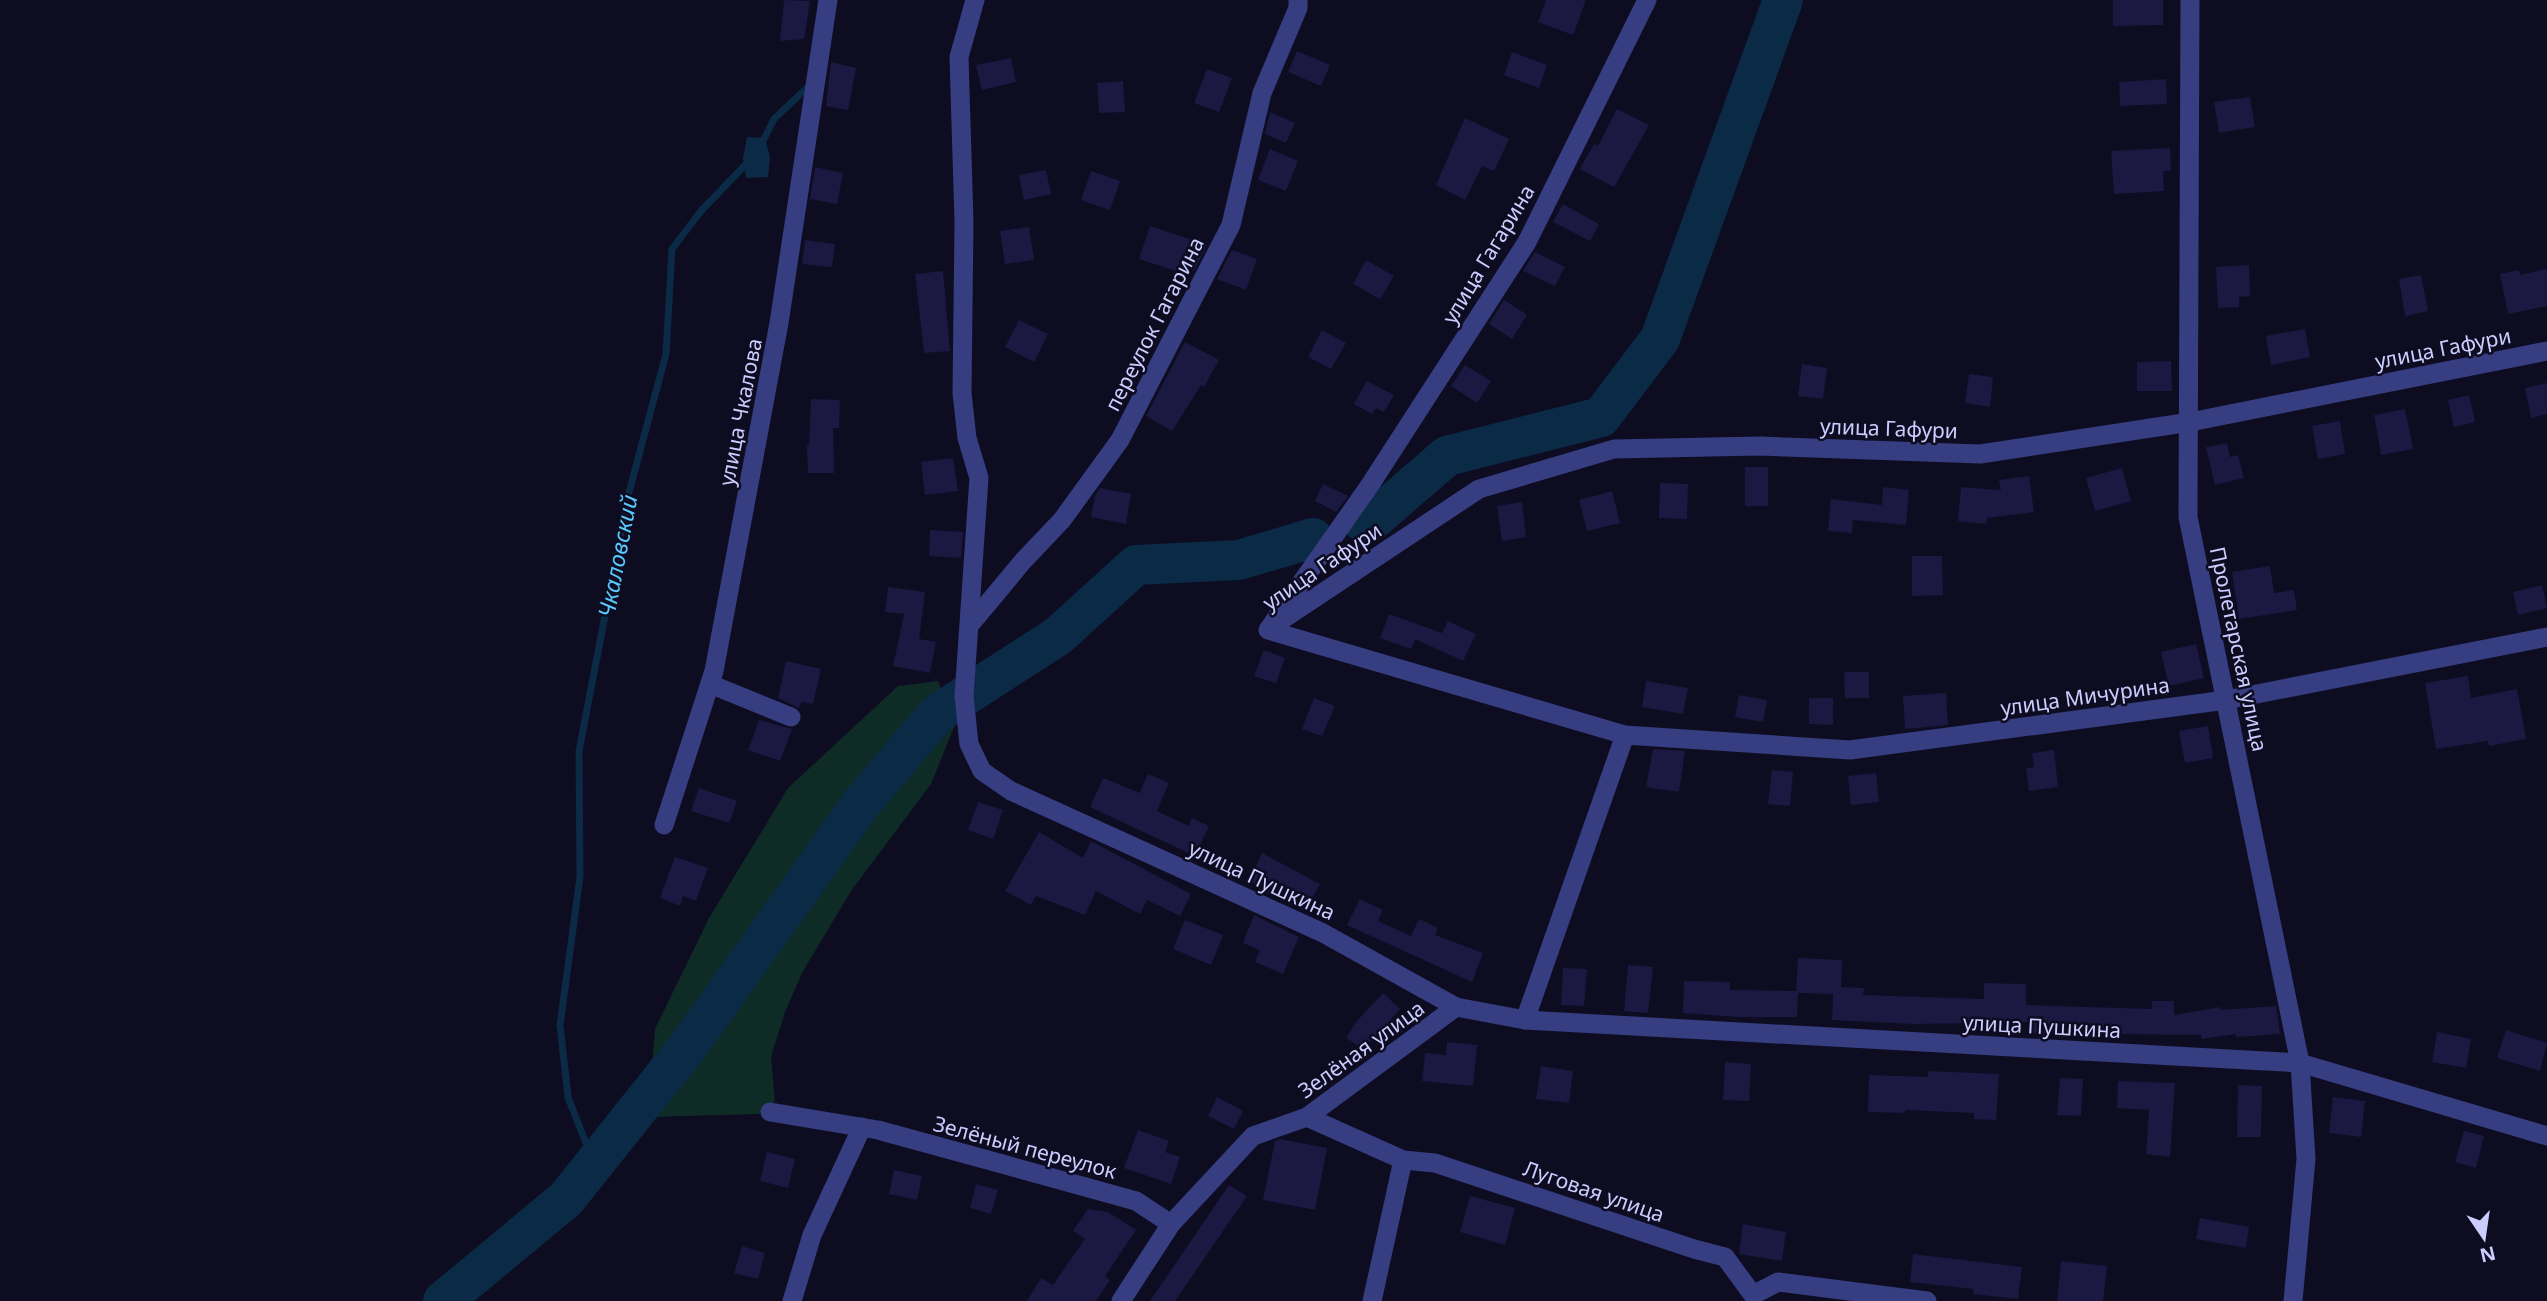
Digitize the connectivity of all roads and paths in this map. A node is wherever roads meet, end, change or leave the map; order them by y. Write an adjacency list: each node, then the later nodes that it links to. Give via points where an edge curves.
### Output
1 (828, 0): 11 (street, улица Чкалова, via 779,323)
2 (975, 0): 8 (street, via 959,57 964,222 962,393 967,438 979,478)
3 (1298, 0): 8 (street, переулок Гагарина, via 1262,93 1231,225 1120,440 1062,520)
4 (1647, 0): 9 (street, улица Гагарина, via 1527,242 1370,485)
5 (2190, 0): 7 (street, Пролетарская улица)
6 (2547, 351): 7 (street, улица Гафури)
7 (2190, 422): 9 (street, улица Гафури, via 1980,454 1760,446 1614,449 1479,489); 12 (street, Пролетарская улица, via 2188,517)
8 (969, 626): 16 (street, улица Пушкина, via 964,696 967,733 982,771 1011,791 1323,933)
9 (1268, 630): 14 (street, улица Мичурина)
10 (2547, 637): 12 (street, улица Мичурина)
11 (710, 684): 13 (street); 15 (street, улица Чкалова)
12 (2226, 700): 14 (street, улица Мичурина, via 1850,750); 18 (street, Пролетарская улица)
13 (791, 717)
14 (1625, 735): 17 (street)
15 (664, 825)
16 (1456, 1007): 17 (street, улица Пушкина); 20 (street, Зелёная улица)
17 (1525, 1020): 18 (street, улица Пушкина)
18 (2300, 1063): 22 (street, улица Пушкина); 30 (street, Пролетарская улица, via 2306,1159)
19 (770, 1112): 21 (street, Зелёный переулок)
20 (1307, 1117): 23 (street, Луговая улица); 24 (street, Зелёная улица, via 1253,1136)
21 (862, 1127): 24 (street, Зелёный переулок, via 1136,1201); 26 (street, via 812,1235)
22 (2547, 1136)
23 (1403, 1160): 25 (street, Луговая улица, via 1435,1163 1725,1257); 28 (street)
24 (1171, 1224): 27 (street, Зелёная улица)
25 (1752, 1298): 29 (street, Луговая улица, via 1779,1282)
26 (792, 1301)
27 (1121, 1301)
28 (1372, 1301)
29 (1927, 1301)
30 (2292, 1301)

